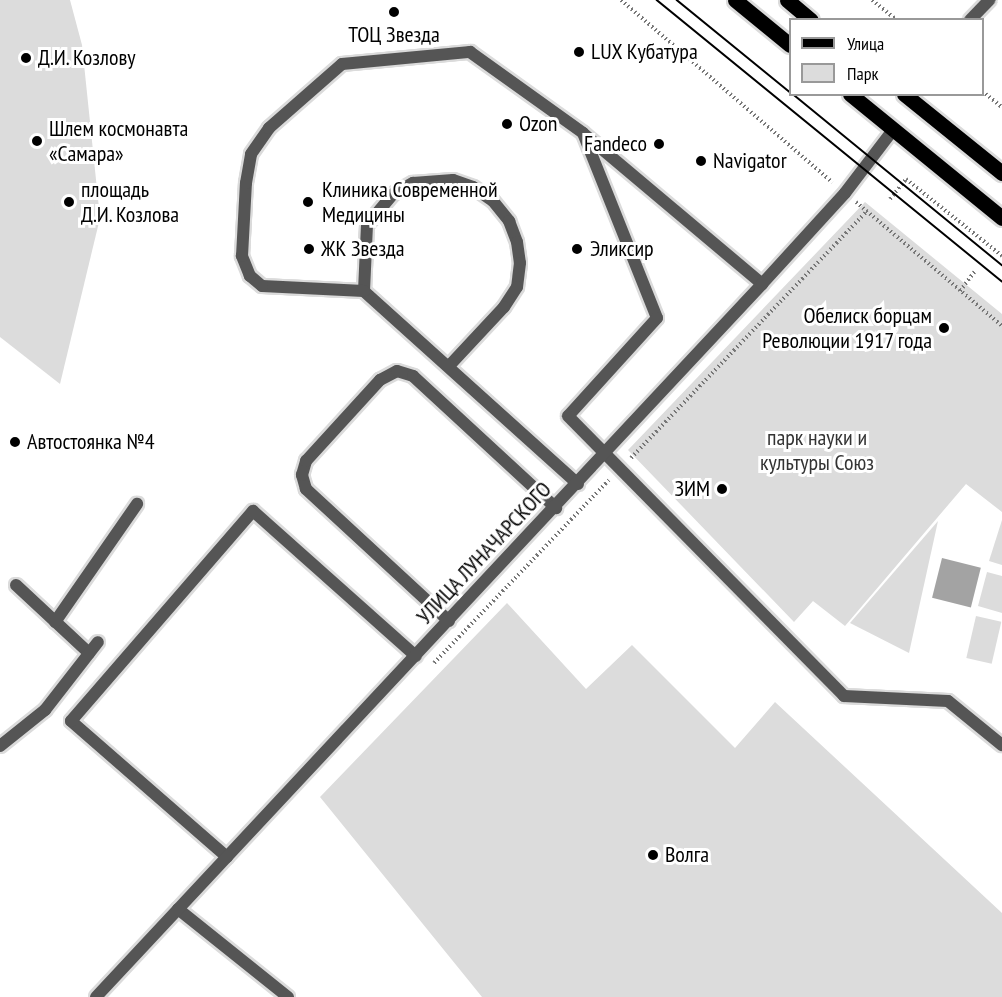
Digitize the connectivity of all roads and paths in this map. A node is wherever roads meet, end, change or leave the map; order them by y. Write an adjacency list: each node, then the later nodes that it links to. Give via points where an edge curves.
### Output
1 (621, 0): 17 (path)
2 (735, 0): 9 (main road)
3 (787, 0): 6 (main road)
4 (872, 0): 7 (path)
5 (988, 0): 8 (street)
6 (809, 18)
7 (894, 18)
8 (972, 18)
9 (789, 44)
10 (984, 93): 13 (path)
11 (852, 96): 14 (main road)
12 (913, 98): 16 (main road)
13 (1002, 107)
14 (893, 130): 17 (street, УЛИЦА ЛУНАЧАРСКОГО); 20 (main road)
15 (583, 133): 23 (street); 24 (street, via 470,52 342,64 269,128 251,154 242,256 250,276 262,286); 28 (street, via 657,318 568,416)
16 (1002, 173)
17 (845, 193): 19 (path); 23 (street, УЛИЦА ЛУНАЧАРСКОГО)
18 (890, 199): 21 (path, via 906,179)
19 (867, 211): 25 (path); 29 (path)
20 (1002, 218)
21 (1002, 256)
22 (976, 270): 25 (path)
23 (762, 284): 28 (street, УЛИЦА ЛУНАЧАРСКОГО)
24 (364, 291): 27 (street); 27 (street, via 367,225 393,194 413,183 453,180 473,187 493,201 509,221 517,242 517,287 504,308)
25 (960, 291): 26 (path)
26 (1002, 326)
27 (449, 366): 30 (street)
28 (606, 453): 29 (street); 30 (street, УЛИЦА ЛУНАЧАРСКОГО)
29 (620, 469): 39 (path); 40 (street, via 844,696 948,701)
30 (578, 484): 32 (street, УЛИЦА ЛУНАЧАРСКОГО)
31 (137, 504): 35 (street)
32 (556, 508): 34 (street, УЛИЦА ЛУНАЧАРСКОГО); 34 (street, via 414,376 397,371 380,380 306,461 302,474 306,489)
33 (16, 585): 35 (street)
34 (449, 621): 38 (street, УЛИЦА ЛУНАЧАРСКОГО)
35 (55, 622): 37 (street)
36 (98, 642): 37 (street)
37 (89, 653): 41 (street, via 45,710)
38 (416, 656): 42 (street, УЛИЦА ЛУНАЧАРСКОГО); 42 (street, via 253,511 71,722)
39 (430, 668)
40 (1002, 745)
41 (0, 746)
42 (227, 857): 43 (street, УЛИЦА ЛУНАЧАРСКОГО)
43 (178, 909): 44 (street, УЛИЦА ЛУНАЧАРСКОГО); 45 (street)
44 (96, 997)
45 (288, 997)

